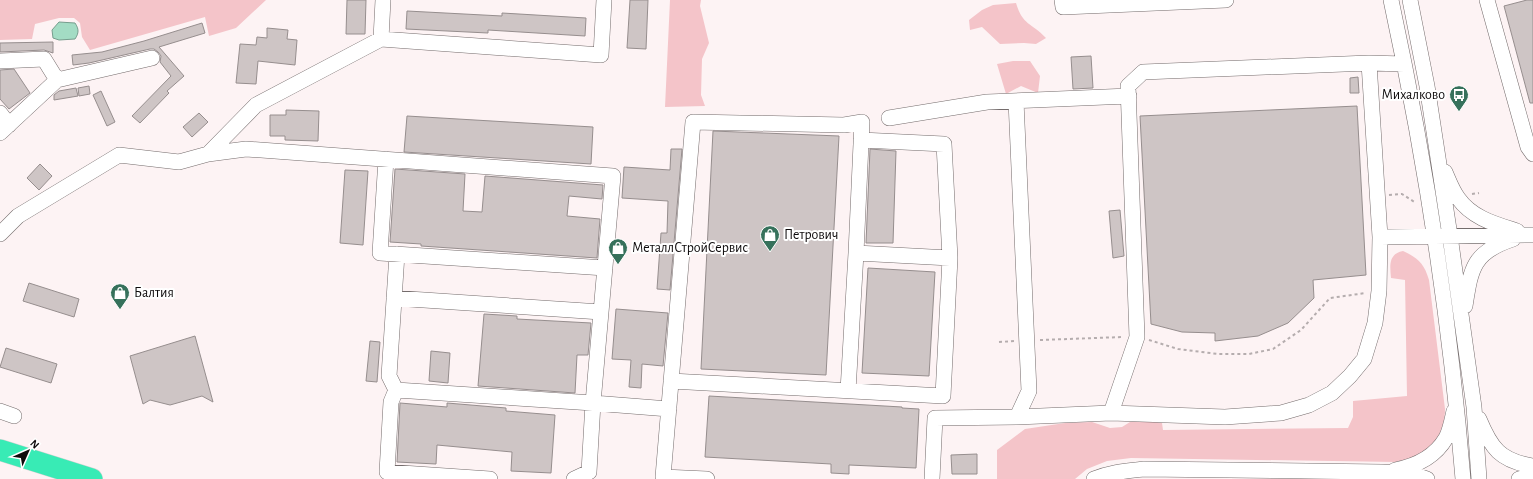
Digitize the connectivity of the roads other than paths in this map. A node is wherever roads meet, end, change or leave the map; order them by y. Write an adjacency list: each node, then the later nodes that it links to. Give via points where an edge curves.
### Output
1 (383, 0): 8 (street)
2 (604, 0): 8 (street, via 601,55)
3 (1062, 0): 4 (street, via 1063,7)
4 (1226, 0)
5 (1391, 0): 12 (street)
6 (1410, 0): 22 (street)
7 (1487, 0): 20 (street, via 1528,147)
8 (381, 39): 19 (street, via 256,105)
9 (152, 58): 13 (street)
10 (0, 61): 13 (street, via 44,59)
11 (1369, 63): 12 (street); 14 (street, via 1143,72 1128,86); 26 (street)
12 (1404, 64): 27 (street)
13 (57, 80): 17 (street)
14 (1129, 96): 15 (street); 44 (street, via 1137,337)
15 (1016, 101): 16 (street, via 987,102); 46 (street, via 1029,391)
16 (889, 118)
17 (3, 124)
18 (862, 140): 28 (street); 30 (street, via 944,144); 35 (street, via 862,122 844,125 693,122)
19 (208, 154): 21 (street, via 246,149); 23 (street, via 179,162 119,155 18,216)
20 (1533, 154)
21 (386, 159): 29 (street, via 380,253); 31 (street, via 613,176)
22 (1439, 161): 24 (street, via 1457,197 1466,208 1486,221); 25 (street)
23 (0, 234)
24 (1530, 235): 25 (street); 34 (street, via 1497,244 1484,252 1476,262 1470,275)
25 (1450, 236): 27 (street); 34 (street)
26 (1380, 237): 27 (street); 44 (street, via 1379,291 1375,323 1364,359 1332,393 1309,405 1281,413 1225,417)
27 (1434, 237): 40 (street)
28 (856, 253): 30 (street); 37 (street)
29 (397, 254): 31 (street); 32 (street)
30 (950, 258): 38 (street)
31 (605, 268): 33 (street)
32 (394, 298): 33 (street); 36 (street, via 389,376)
33 (601, 312): 39 (street)
34 (1462, 320): 41 (street)
35 (671, 381): 37 (street); 42 (street)
36 (396, 390): 39 (street); 53 (street, via 391,402 387,472)
37 (848, 391): 38 (street)
38 (940, 396): 47 (street)
39 (593, 403): 42 (street); 54 (street, via 589,472)
40 (1457, 403): 50 (street, via 1446,438 1436,452 1406,468); 59 (street)
41 (1474, 407): 49 (street, via 1493,448 1518,464); 60 (street)
42 (669, 409): 55 (street, via 663,477)
43 (0, 412): 45 (street)
44 (1111, 413): 46 (street)
45 (14, 416)
46 (1016, 417): 47 (street)
47 (939, 418): 56 (street)
48 (4, 450): 52 (highway)
49 (1533, 466)
50 (1382, 472): 57 (street, via 1144,469 1118,471); 58 (street, via 1413,474)
51 (1533, 475): 61 (street)
52 (92, 479)
53 (490, 479)
54 (574, 479)
55 (706, 479)
56 (932, 479)
57 (1094, 479)
58 (1428, 479)
59 (1463, 479)
60 (1479, 479)
61 (1519, 479)

